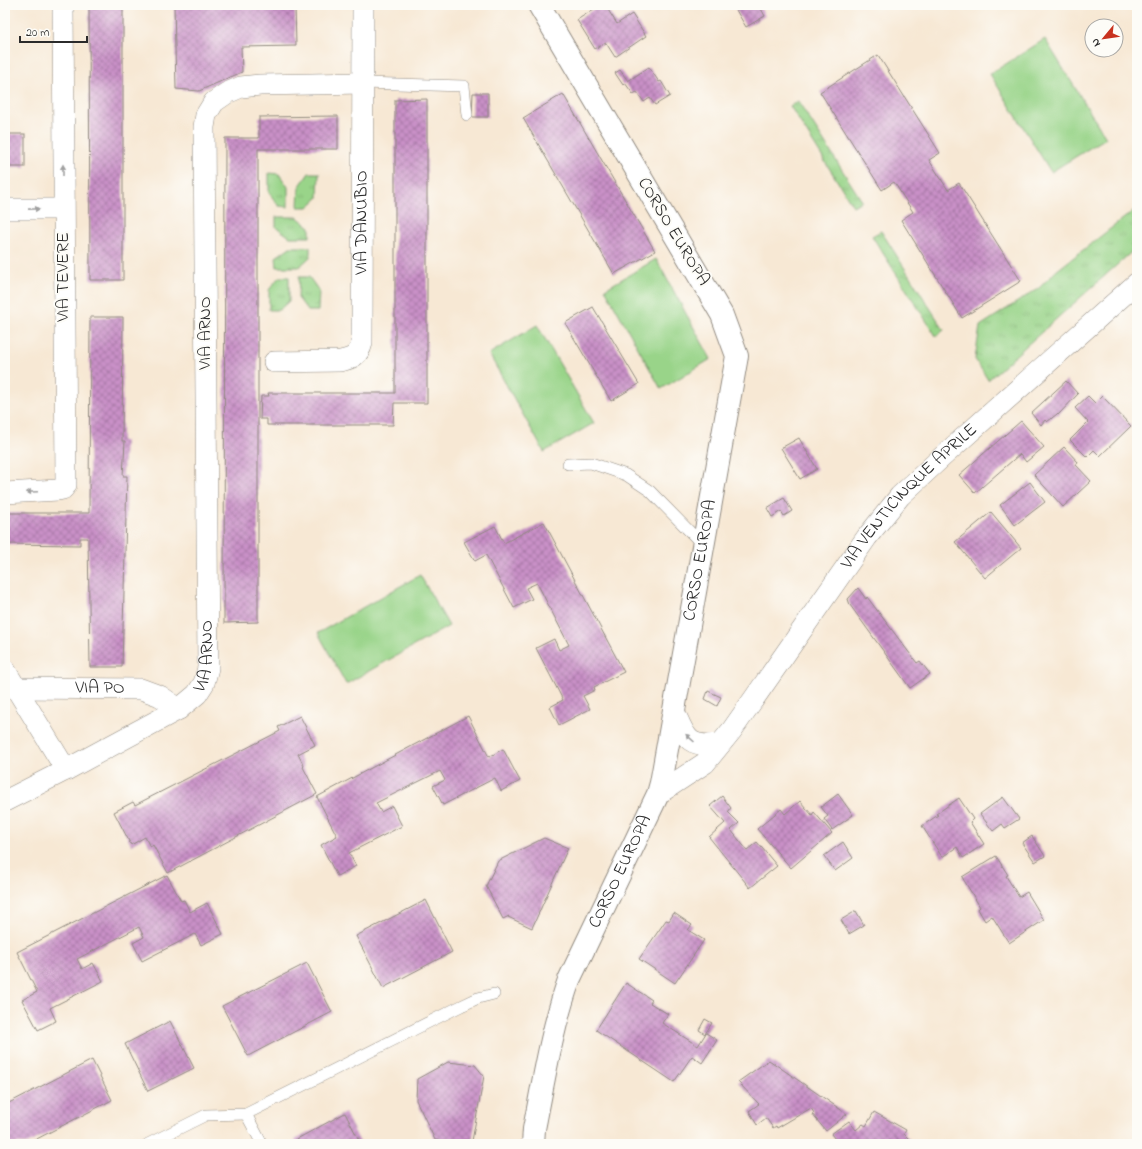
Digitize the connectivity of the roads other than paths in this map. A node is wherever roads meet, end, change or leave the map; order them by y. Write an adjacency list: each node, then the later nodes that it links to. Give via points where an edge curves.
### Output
1 (63, 5): 7 (street, VIA TEVERE, one-way to 1)
2 (363, 5): 4 (street, VIA DANUBIO)
3 (539, 5): 12 (main road, CORSO EUROPA, via 722,315 737,356)
4 (363, 83): 5 (lane, via 464,86); 9 (street, VIA DANUBIO, via 360,350 355,356 340,361); 15 (street, VIA ARNO, via 241,87 214,102 206,114 204,135 208,668 204,683 197,694)
5 (467, 115)
6 (5, 209): 7 (street, one-way to 7)
7 (63, 209): 11 (street, VIA TEVERE, one-way to 11, via 66,485 58,490)
8 (1137, 283): 17 (street, VIA VENTICINQUE APRILE, via 900,496 859,547 791,647)
9 (274, 362)
10 (568, 464): 12 (lane, via 591,462 626,476 650,491)
11 (5, 493)
12 (703, 545): 16 (main road, CORSO EUROPA)
13 (5, 670): 14 (street)
14 (16, 688): 15 (street, VIA PO, via 141,689 160,696); 19 (street)
15 (179, 708): 19 (street, VIA ARNO)
16 (674, 711): 17 (street, one-way to 16, via 704,746 691,742); 18 (main road, CORSO EUROPA)
17 (720, 744): 18 (street, VIA VENTICINQUE APRILE, via 700,757); 20 (street, VIA VENTICINQUE APRILE, via 705,763)
18 (665, 764): 20 (street, via 677,771); 21 (main road, CORSO EUROPA)
19 (66, 770): 22 (street, VIA ARNO)
20 (691, 773): 21 (street, VIA VENTICINQUE APRILE)
21 (658, 794): 27 (main road, CORSO EUROPA, via 561,1002)
22 (5, 801)
23 (494, 994): 24 (lane, via 456,1008)
24 (246, 1114): 25 (lane, via 206,1115); 26 (lane)
25 (148, 1144)
26 (262, 1144)
27 (533, 1144)

